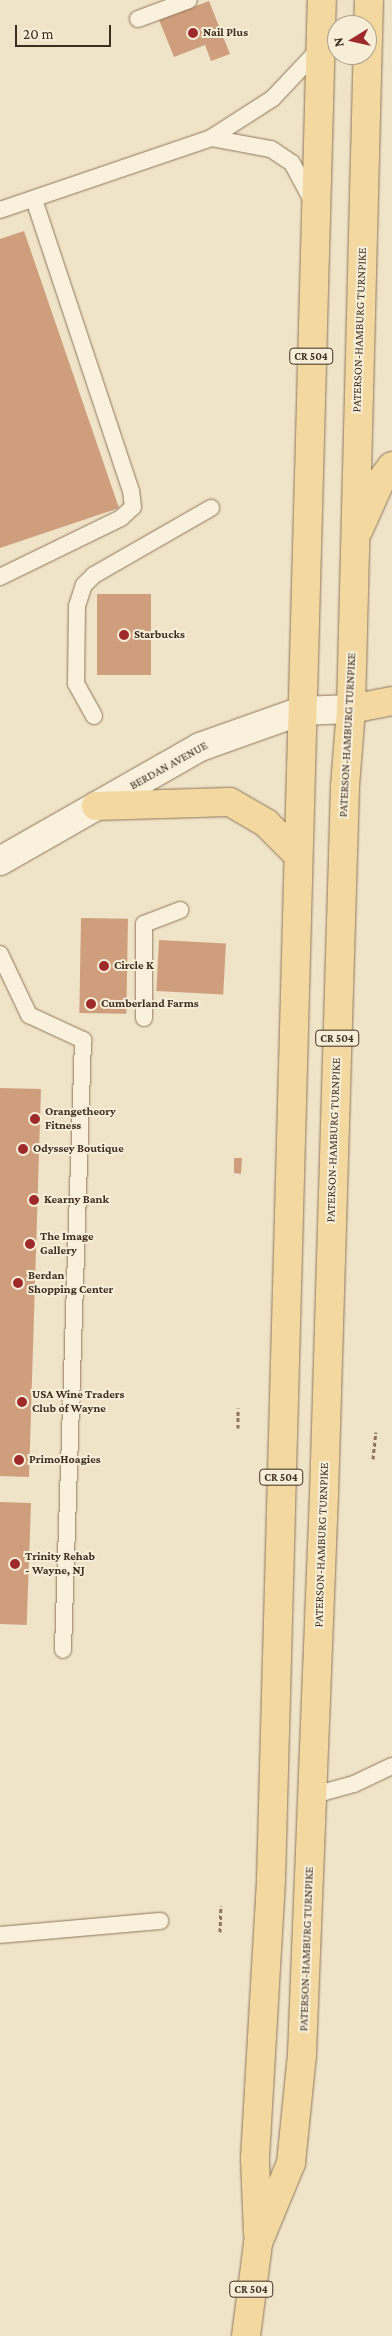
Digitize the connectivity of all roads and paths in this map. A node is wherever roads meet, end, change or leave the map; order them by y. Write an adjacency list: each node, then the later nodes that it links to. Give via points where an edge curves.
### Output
1 (189, 0): 4 (lane)
2 (322, 0): 5 (main road, PATERSON-HAMBURG TURNPIKE / CR 504)
3 (369, 0): 12 (main road, PATERSON-HAMBURG TURNPIKE / CR 504)
4 (138, 19)
5 (321, 47): 6 (lane, via 273,98); 8 (main road, PATERSON-HAMBURG TURNPIKE / CR 504)
6 (211, 138): 7 (lane); 8 (lane, via 271,149 292,163)
7 (34, 199): 9 (lane); 13 (lane, via 131,490 133,507 121,518)
8 (315, 205): 16 (main road, PATERSON-HAMBURG TURNPIKE / CR 504)
9 (0, 210)
10 (392, 466): 12 (main road, via 380,482)
11 (212, 508): 17 (lane, via 94,575 84,585 77,606 76,684)
12 (354, 539): 15 (main road, PATERSON-HAMBURG TURNPIKE / CR 504)
13 (0, 577)
14 (392, 701): 15 (main road)
15 (352, 709): 16 (main road, BERDAN AVENUE); 30 (main road, PATERSON-HAMBURG TURNPIKE / CR 504, via 344,795)
16 (301, 711): 18 (main road, BERDAN AVENUE, via 200,747); 19 (main road, PATERSON-HAMBURG TURNPIKE / CR 504)
17 (94, 716)
18 (96, 806): 19 (main road, via 230,802 266,823); 20 (main road, BERDAN AVENUE)
19 (298, 855): 35 (main road, PATERSON-HAMBURG TURNPIKE / CR 504, via 271,1879 255,2158)
20 (0, 861)
21 (180, 910): 23 (lane, via 144,924)
22 (0, 954): 28 (lane, via 29,1016 83,1040)
23 (144, 1018)
24 (238, 1408): 25 (path)
25 (238, 1428)
26 (376, 1432): 27 (path)
27 (374, 1459)
28 (63, 1650)
29 (392, 1766): 30 (lane, via 354,1784)
30 (314, 1795): 35 (main road, PATERSON-HAMBURG TURNPIKE / CR 504, via 302,2054 292,2163)
31 (221, 1906): 33 (path)
32 (160, 1921): 34 (lane)
33 (220, 1932)
34 (0, 1935)
35 (258, 2242): 36 (main road, PATERSON-HAMBURG TURNPIKE / CR 504)
36 (246, 2336)

